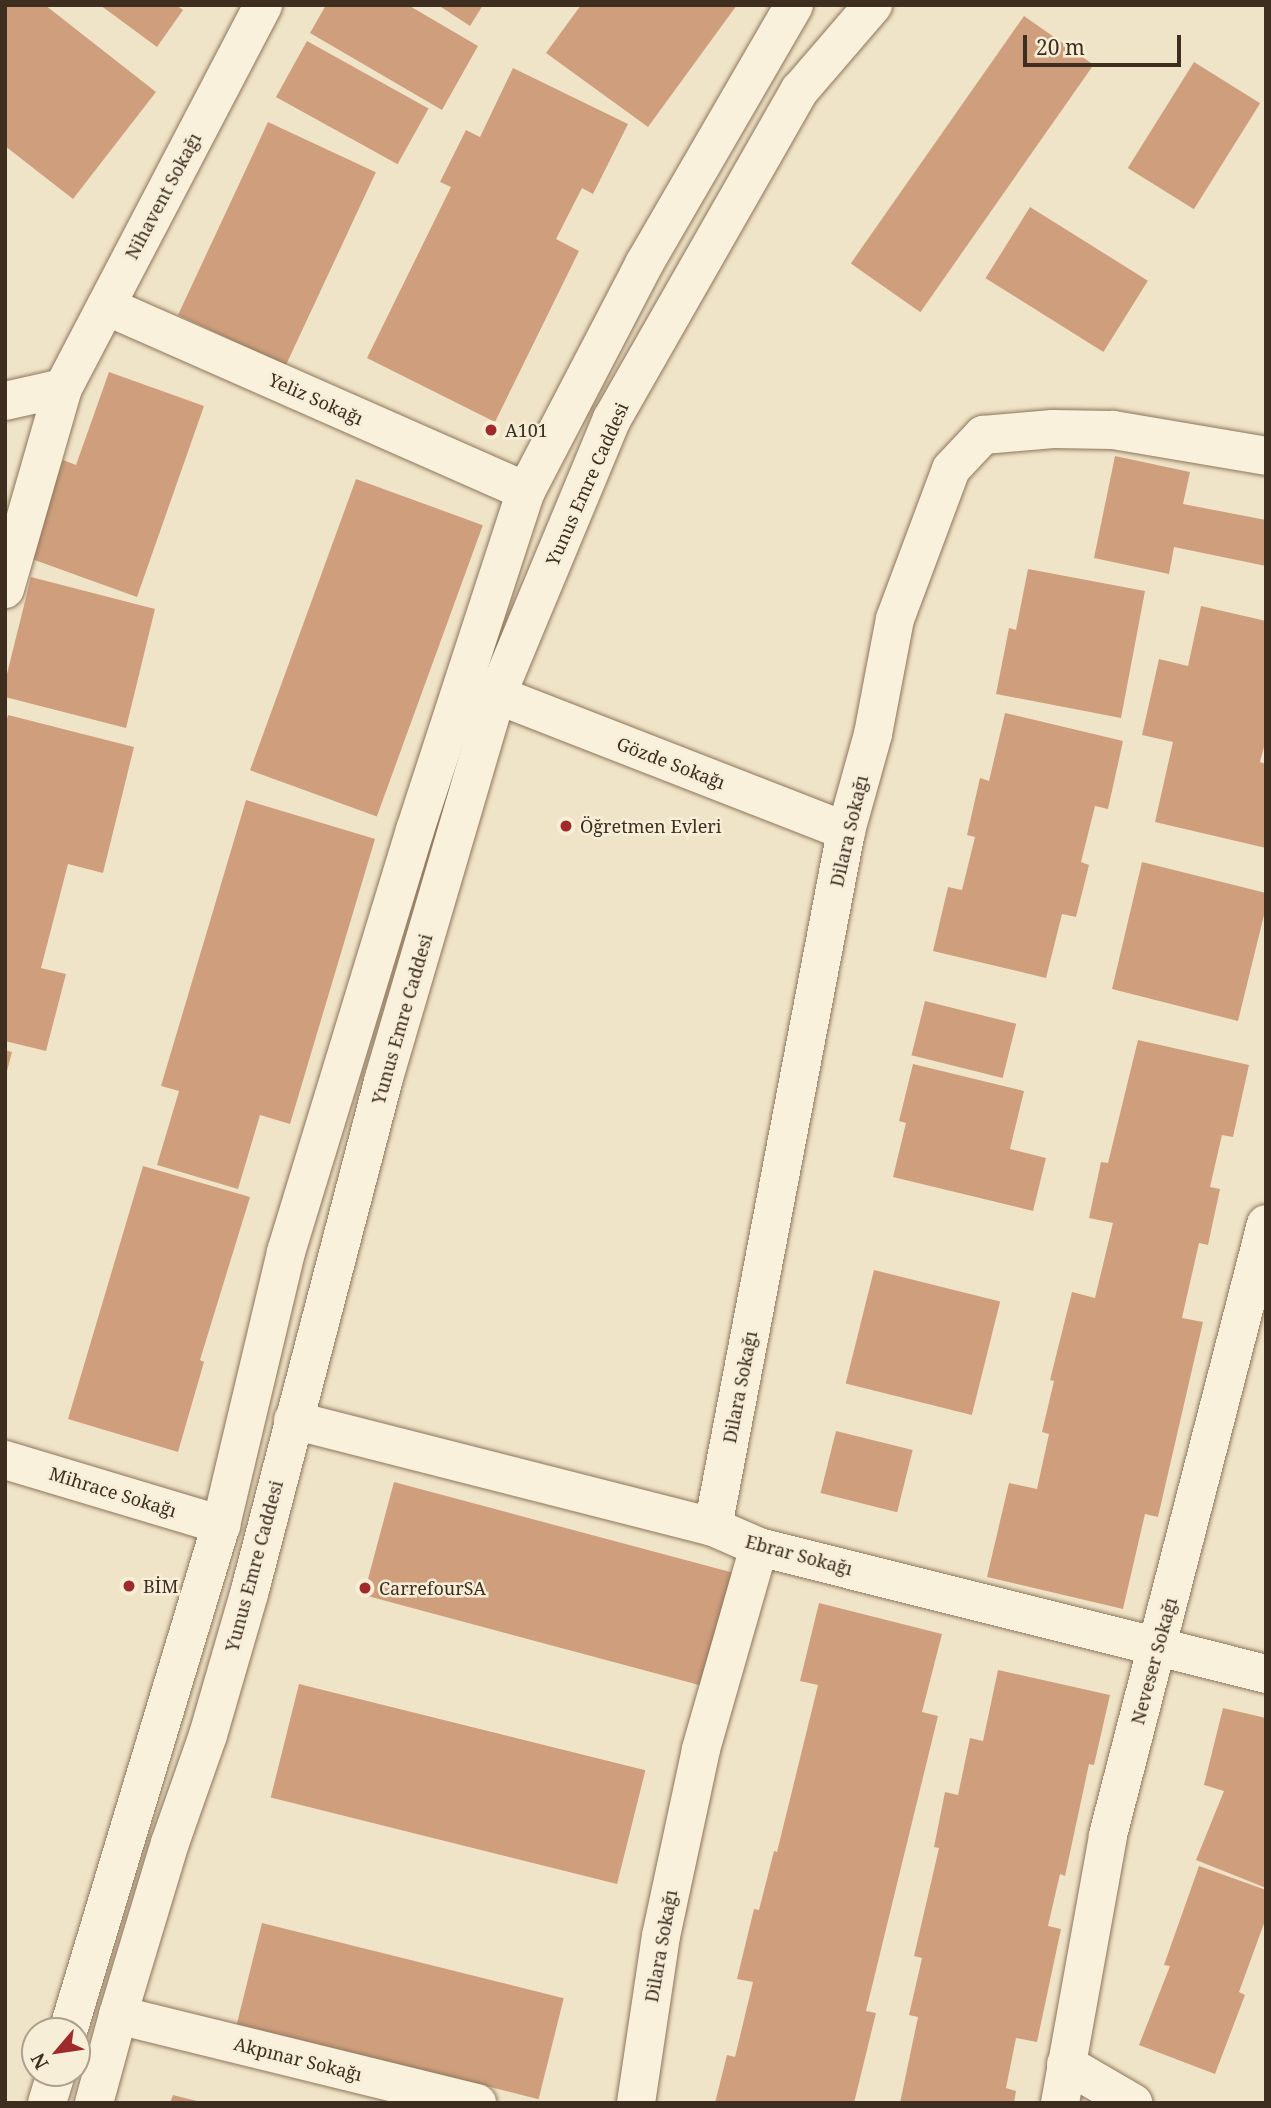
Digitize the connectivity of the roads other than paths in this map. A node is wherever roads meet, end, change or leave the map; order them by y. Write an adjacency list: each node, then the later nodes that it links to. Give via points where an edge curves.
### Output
1 (263, 5): 4 (street, Nihavent Sokağı)
2 (794, 5): 8 (street, via 644,264)
3 (873, 5): 10 (street, Yunus Emre Caddesi, via 800,90 612,419)
4 (106, 306): 5 (street, Nihavent Sokağı); 8 (street, Yeliz Sokağı)
5 (63, 388): 6 (street); 9 (street, Nihavent Sokağı)
6 (5, 401)
7 (1266, 456): 11 (street, Dilara Sokağı, via 1113,430 983,435 951,469 895,619 873,734)
8 (526, 491): 15 (street, via 415,830 286,1252)
9 (5, 589)
10 (497, 695): 11 (street, Gözde Sokağı); 13 (street, Yunus Emre Caddesi, via 384,1078)
11 (846, 831): 16 (street, Dilara Sokağı)
12 (1266, 1224): 18 (street, Neveser Sokağı)
13 (293, 1420): 16 (street, Ebrar Sokağı); 20 (street, Yunus Emre Caddesi, via 208,1735)
14 (5, 1460): 15 (street, Mihrace Sokağı)
15 (221, 1525): 21 (street)
16 (713, 1527): 17 (street, Ebrar Sokağı)
17 (759, 1547): 18 (street, Ebrar Sokağı); 25 (street, Dilara Sokağı, via 701,1749 661,1936)
18 (1159, 1645): 19 (street, Ebrar Sokağı); 22 (street, Neveser Sokağı, via 1108,1835)
19 (1266, 1674)
20 (118, 2015): 23 (street, Yunus Emre Caddesi); 24 (street, Akpınar Sokağı)
21 (72, 2017)
22 (1066, 2064): 26 (street, Neveser Sokağı); 27 (street)
23 (94, 2103)
24 (477, 2103)
25 (636, 2103)
26 (1060, 2103)
27 (1133, 2103)

